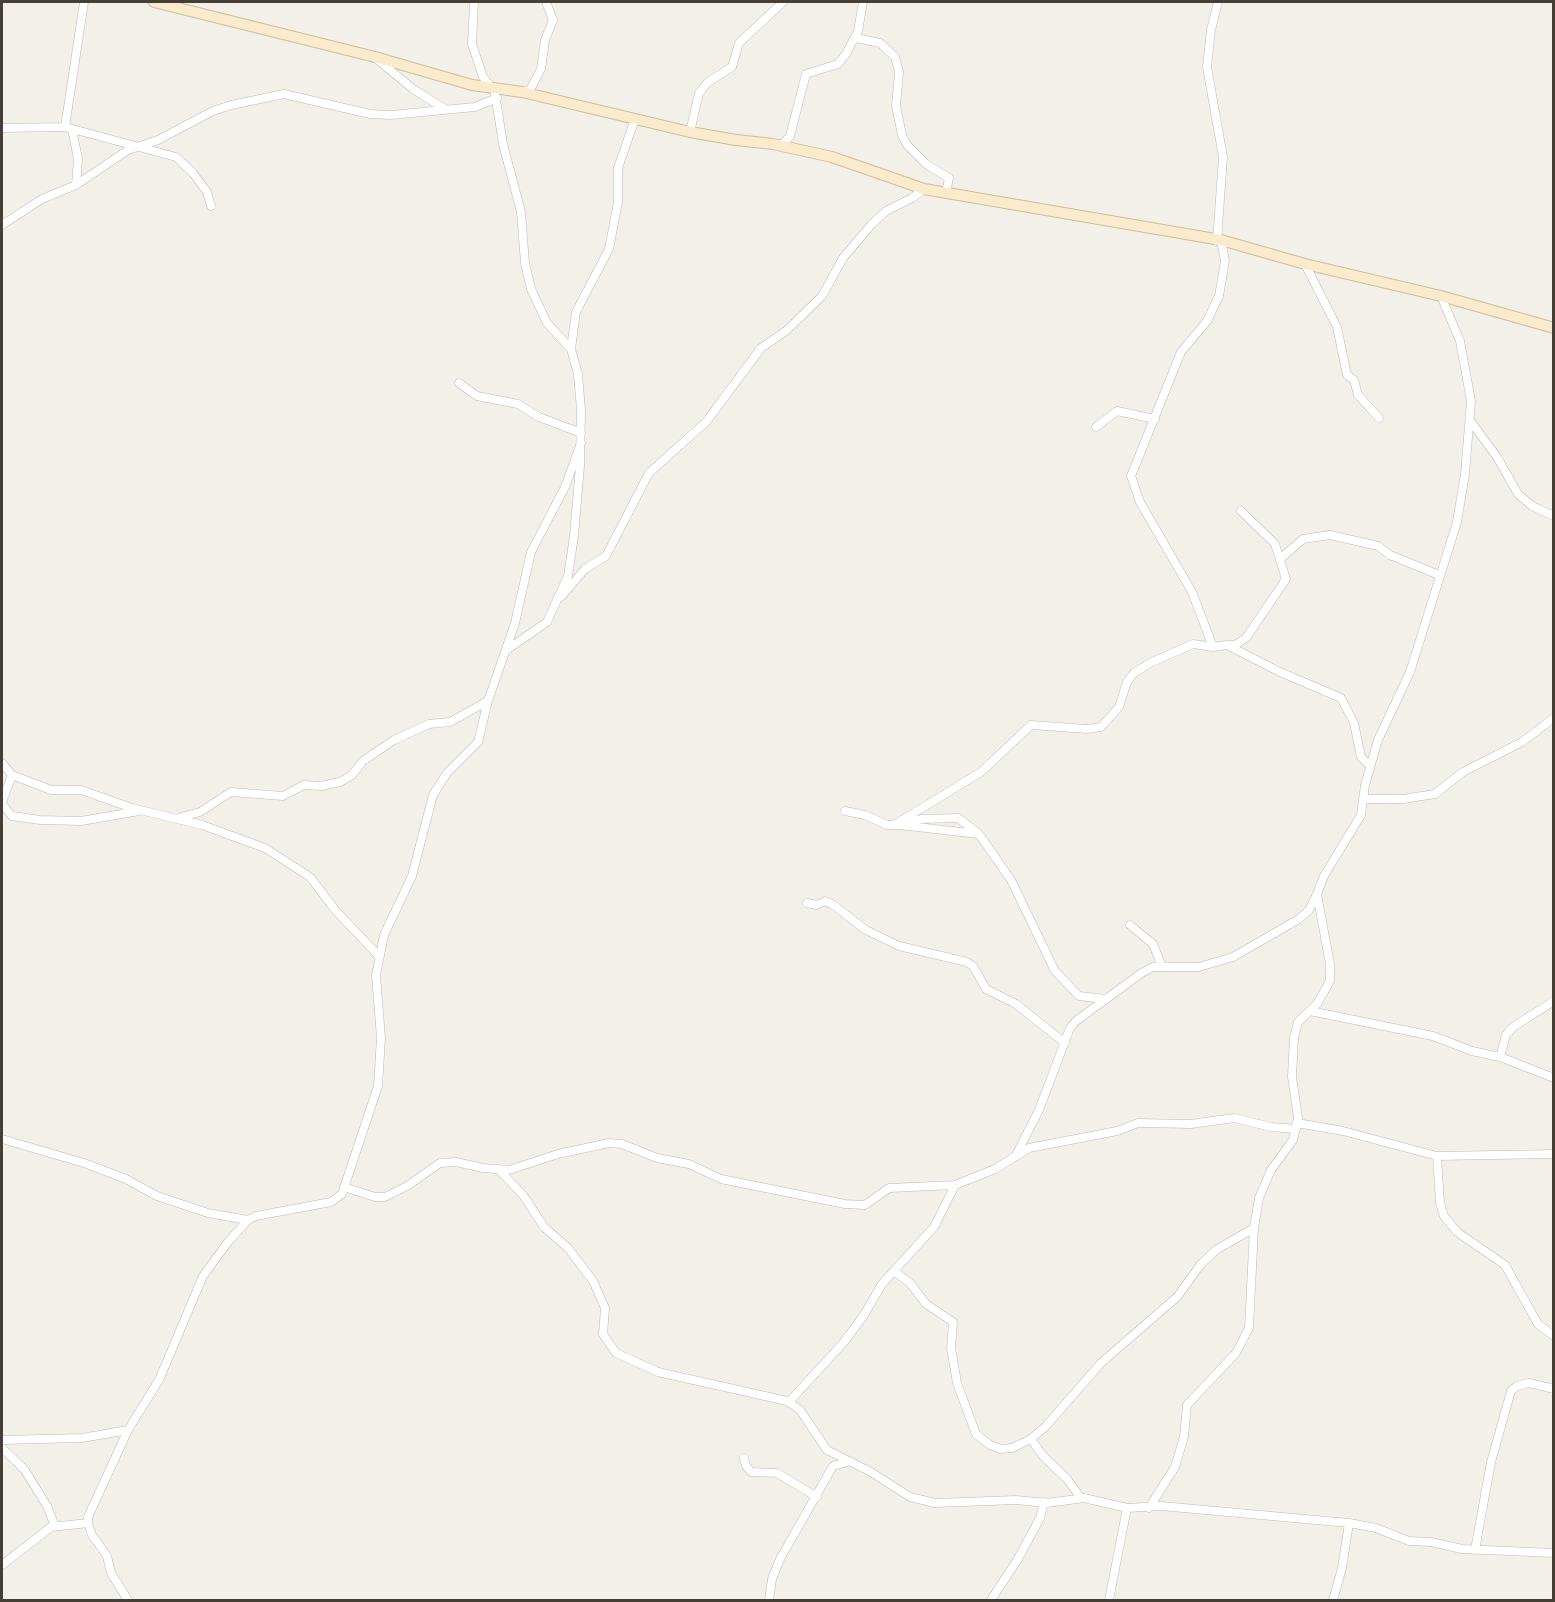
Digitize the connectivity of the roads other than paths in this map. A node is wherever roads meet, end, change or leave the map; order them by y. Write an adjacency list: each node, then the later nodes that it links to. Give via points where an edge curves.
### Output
1 (84, 2): 15 (street)
2 (154, 2): 9 (street)
3 (474, 2): 10 (street, via 472,44 483,77)
4 (546, 2): 11 (street, via 553,20 545,40 541,69 530,90)
5 (783, 2): 16 (street, via 739,43 732,67 708,82 699,93)
6 (863, 2): 8 (street)
7 (1218, 2): 24 (street, via 1208,60 1223,157)
8 (856, 38): 17 (street, via 838,64 806,74 790,136 783,144); 21 (street, via 880,43 895,57 899,72 896,106 902,135 918,157 949,178)
9 (375, 57): 10 (street); 12 (street, via 413,89)
10 (494, 91): 11 (street); 12 (street, via 475,107); 28 (street, via 521,212 531,289 547,323)
11 (522, 92): 13 (street)
12 (445, 109): 18 (street, via 370,114 284,94 213,111)
13 (635, 119): 16 (street); 28 (street, via 618,168 618,202 611,240 576,312)
14 (2, 128): 15 (street)
15 (69, 128): 18 (street); 19 (street, via 78,159)
16 (690, 132): 17 (street)
17 (774, 144): 20 (street, via 832,157)
18 (136, 147): 19 (street); 22 (street, via 183,161 207,192)
19 (76, 185): 23 (street, via 42,199)
20 (924, 189): 21 (street); 40 (street, via 886,211 871,225 843,258 822,296 786,331 761,348 706,422 649,473 606,556 585,569)
21 (946, 193): 24 (street)
22 (211, 206)
23 (2, 225)
24 (1219, 241): 25 (street); 30 (street, via 1225,261 1220,296 1207,321 1181,352)
25 (1305, 264): 26 (street); 31 (street, via 1337,327 1347,375 1354,380 1358,395)
26 (1441, 296): 27 (street); 32 (street, via 1465,359)
27 (1554, 328)
28 (571, 349): 34 (street, via 579,383)
29 (459, 383): 34 (street, via 477,396 518,404 554,424)
30 (1155, 418): 33 (street, via 1117,411); 42 (street, via 1131,480 1192,592)
31 (1379, 418)
32 (1472, 423): 37 (street, via 1518,494); 39 (street, via 1461,502)
33 (1096, 427)
34 (581, 433): 35 (street)
35 (581, 443): 40 (street, via 568,576); 43 (street, via 565,487 531,552)
36 (1241, 511): 38 (street, via 1265,531)
37 (1554, 516)
38 (1280, 559): 39 (street, via 1303,538 1330,535 1378,546); 41 (street, via 1286,580 1246,638)
39 (1439, 575): 47 (street, via 1410,672)
40 (554, 606): 43 (street, via 543,626)
41 (1227, 645): 42 (street); 47 (street, via 1341,698 1354,723 1361,757)
42 (1213, 647): 54 (street, via 1193,644 1142,667 1126,682 1119,707 1101,727 1031,725 981,772)
43 (507, 649): 44 (street)
44 (488, 701): 53 (street, via 450,722 429,724 394,740 340,782 306,785 283,796 231,792 200,812); 59 (street, via 478,742 447,773 433,795 412,876)
45 (1554, 718): 49 (street, via 1522,742 1463,772 1435,794)
46 (2, 763): 48 (street)
47 (1370, 766): 49 (street)
48 (12, 774): 50 (street); 51 (street, via 51,790 81,790)
49 (1363, 799): 56 (street, via 1357,824)
50 (2, 803): 51 (street, via 12,816 40,820 81,821)
51 (143, 811): 53 (street)
52 (845, 811): 54 (street)
53 (177, 818): 59 (street, via 246,840 300,870)
54 (897, 825): 55 (street); 55 (street, via 921,819 958,819)
55 (979, 834): 61 (street, via 1024,902 1055,972 1079,996)
56 (1317, 894): 60 (street, via 1299,919 1233,957 1199,967); 63 (street, via 1330,975 1326,992)
57 (807, 903): 64 (street, via 832,904 866,930 899,946 967,962 986,989 1016,1004)
58 (1130, 925): 60 (street, via 1153,944)
59 (378, 955): 74 (street, via 378,1086)
60 (1162, 967): 61 (street, via 1143,972)
61 (1106, 999): 64 (street, via 1076,1021)
62 (1554, 1001): 65 (street, via 1513,1027 1506,1035)
63 (1310, 1011): 65 (street, via 1403,1028); 67 (street, via 1298,1022 1292,1059)
64 (1065, 1043): 70 (street, via 1039,1110)
65 (1500, 1057): 66 (street)
66 (1554, 1078)
67 (1296, 1126): 70 (street, via 1271,1127 1227,1118 1191,1124 1138,1123 1117,1131 1045,1143); 71 (street, via 1343,1131); 76 (street, via 1287,1151 1265,1183)
68 (2, 1139): 75 (street, via 93,1166 157,1196 208,1213)
69 (1554, 1154): 71 (street)
70 (1016, 1155): 73 (street)
71 (1437, 1156): 78 (street, via 1444,1216 1457,1232 1505,1265 1538,1324)
72 (498, 1169): 73 (street, via 518,1168 558,1154 614,1143 689,1164 722,1179 845,1204 865,1205 889,1188); 74 (street, via 440,1163 385,1197); 80 (street, via 593,1281 605,1308 603,1334 616,1353 658,1372)
73 (955, 1185): 77 (street, via 934,1227)
74 (344, 1187): 75 (street, via 342,1194 331,1202 269,1212)
75 (248, 1220): 81 (street, via 203,1276 159,1380)
76 (1254, 1228): 82 (street, via 1216,1250 1201,1264 1177,1297 1101,1364); 91 (street, via 1249,1328 1236,1353 1187,1405 1184,1437 1175,1467)
77 (894, 1270): 80 (street, via 844,1342); 82 (street, via 926,1304 952,1322 951,1348 957,1383 976,1434 1001,1449)
78 (1554, 1336)
79 (1554, 1389): 95 (street, via 1528,1383 1511,1391 1491,1462)
80 (789, 1402): 86 (street, via 800,1410 820,1443)
81 (128, 1430): 83 (street, via 82,1438); 92 (street)
82 (1031, 1439): 88 (street)
83 (2, 1440)
84 (2, 1448): 94 (street, via 24,1469)
85 (744, 1458): 87 (street, via 751,1472 777,1473)
86 (847, 1462): 87 (street, via 833,1466); 89 (street, via 924,1501)
87 (817, 1497): 99 (street, via 780,1559)
88 (1081, 1498): 89 (street); 90 (street)
89 (1044, 1503): 100 (street, via 1018,1559)
90 (1126, 1508): 91 (street); 101 (street)
91 (1149, 1508): 93 (street)
92 (88, 1523): 94 (street); 98 (street)
93 (1349, 1523): 95 (street, via 1409,1541); 102 (street)
94 (55, 1526): 97 (street)
95 (1475, 1550): 96 (street)
96 (1554, 1553)
97 (2, 1565)
98 (128, 1600)
99 (769, 1600)
100 (991, 1600)
101 (1109, 1600)
102 (1333, 1600)

